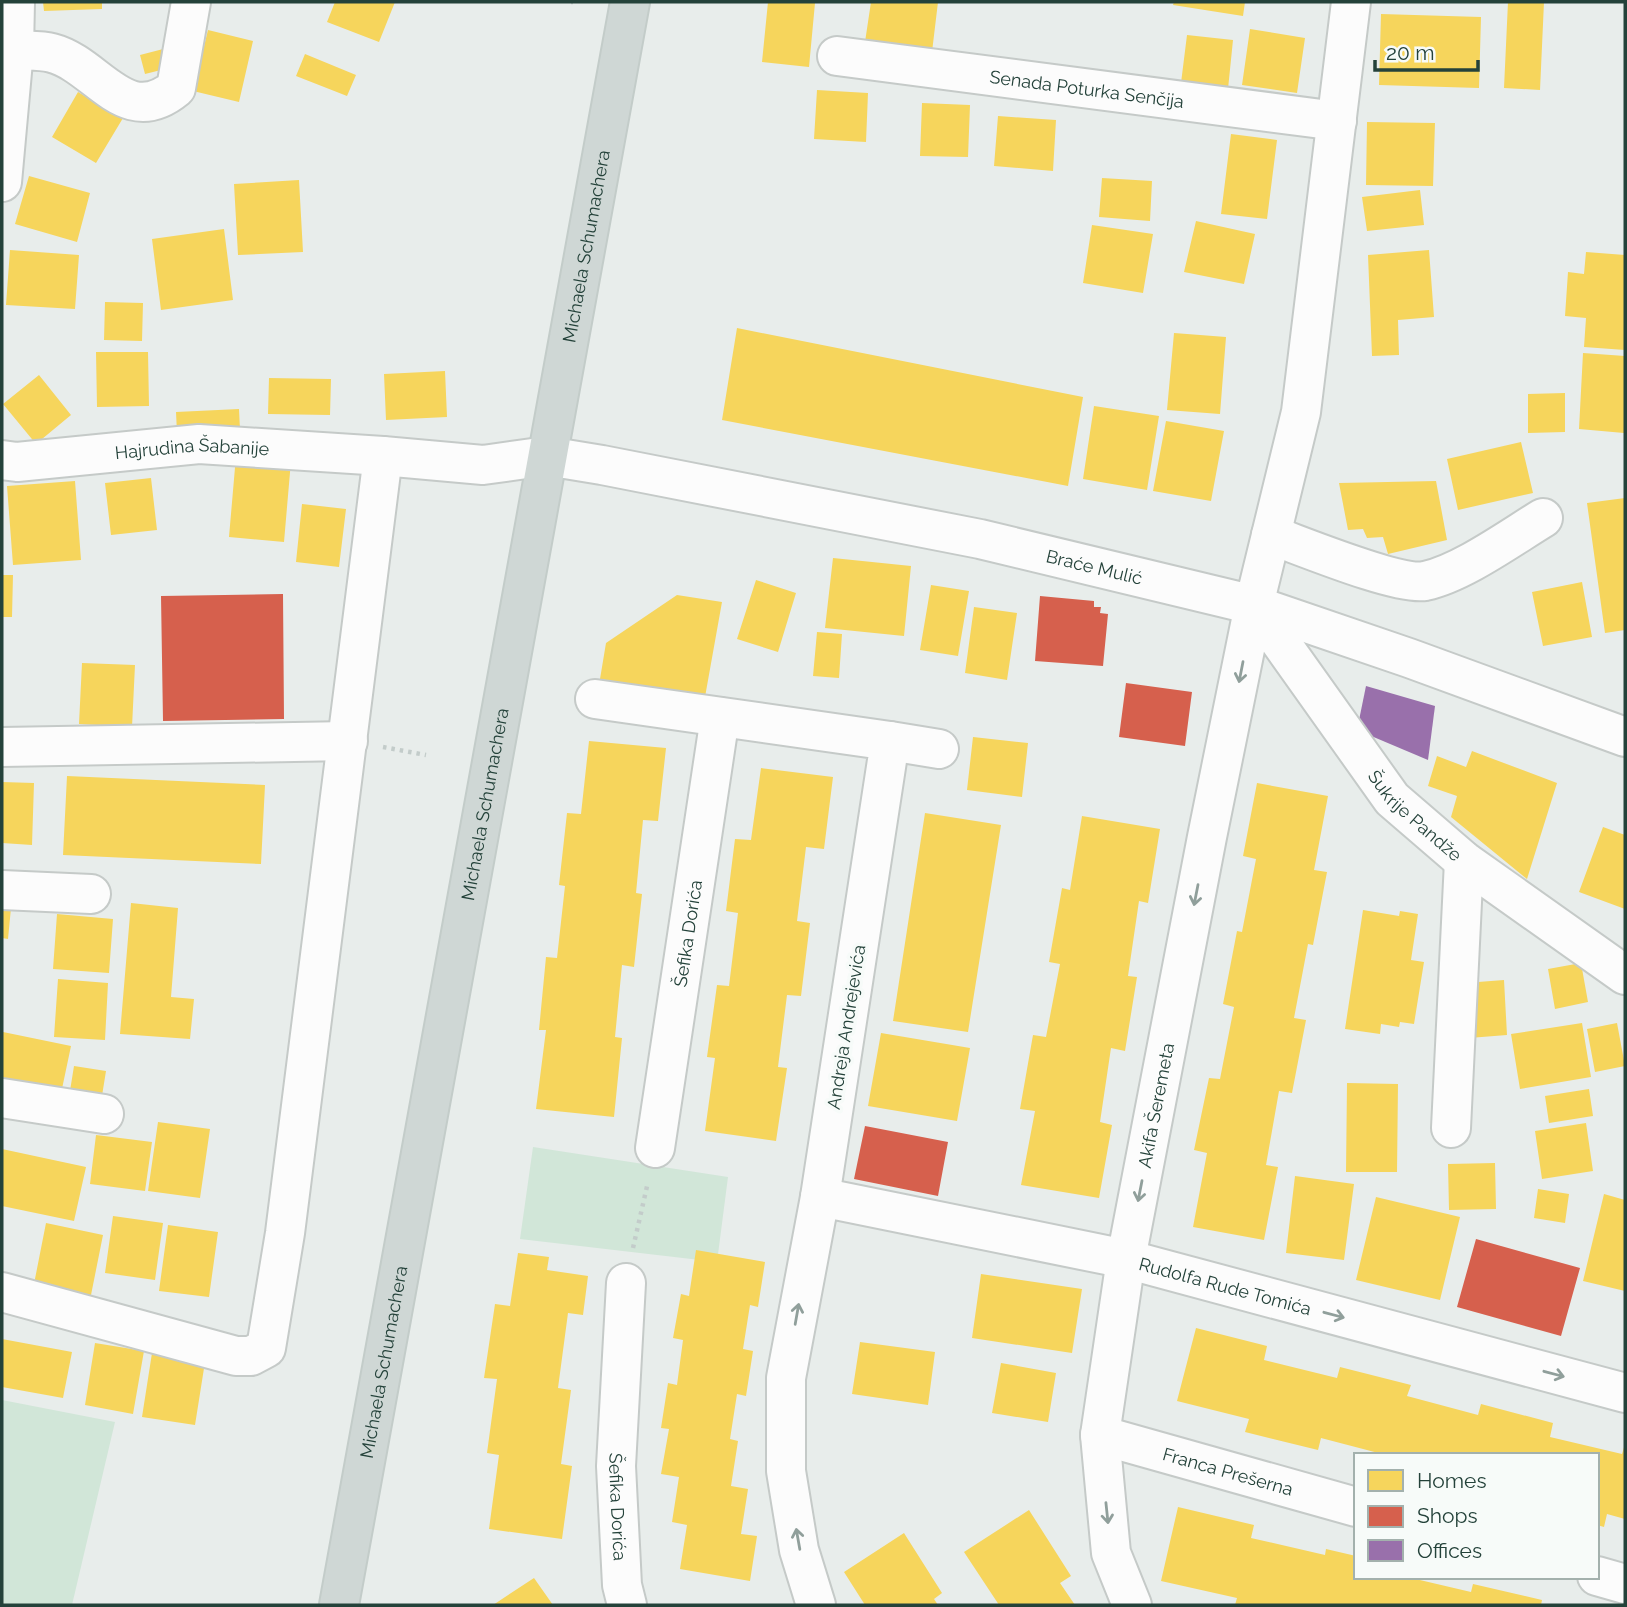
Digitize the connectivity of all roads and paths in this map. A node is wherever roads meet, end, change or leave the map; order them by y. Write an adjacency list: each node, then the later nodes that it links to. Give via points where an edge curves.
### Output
1 (15, 2): 5 (street)
2 (191, 2): 5 (street, via 176,88 162,100 127,100 52,52)
3 (630, 2): 10 (main road, Michaela Schumachera)
4 (1351, 2): 7 (street)
5 (14, 50): 8 (street)
6 (837, 56): 7 (street, Senada Poturka Senčija)
7 (1337, 121): 13 (street, via 1301,412)
8 (2, 183)
9 (383, 456): 10 (street, Hajrudina Šabanije, via 483,465); 11 (street, Hajrudina Šabanije, via 200,444); 18 (street)
10 (547, 456): 14 (street, Braće Mulić, via 980,539); 40 (main road, Michaela Schumachera)
11 (2, 460)
12 (1543, 518): 13 (street, via 1463,566 1424,581 1399,580)
13 (1271, 535): 14 (street)
14 (1254, 605): 17 (street, Braće Mulić); 23 (street, Šukrije Pandže, via 1392,799); 32 (street, Akifa Šeremeta, one-way to 32)
15 (595, 699): 16 (street)
16 (720, 717): 19 (street); 30 (street, Šefika Dorića)
17 (1625, 737)
18 (348, 741): 20 (street); 22 (path); 34 (street, via 266,1348 251,1356 236,1356)
19 (890, 741): 21 (street); 31 (street, Andreja Andrejevića)
20 (2, 747)
21 (939, 749)
22 (426, 755)
23 (1464, 861): 26 (street, Šukrije Pandže); 29 (street)
24 (2, 890): 25 (street)
25 (91, 894)
26 (1625, 975)
27 (2, 1098): 28 (street)
28 (104, 1114)
29 (1451, 1128)
30 (655, 1148): 33 (path)
31 (820, 1197): 32 (street, Rudolfa Rude Tomića); 42 (street, Andreja Andrejevića, one-way to 31, via 799,1550 786,1471 786,1378)
32 (1126, 1259): 35 (street, Rudolfa Rude Tomića, one-way to 35); 36 (street, Akifa Šeremeta)
33 (626, 1283): 41 (street, Šefika Dorića, via 617,1466)
34 (2, 1292)
35 (1625, 1393)
36 (1099, 1440): 37 (street, Franca Prešerna); 43 (street, Akifa Šeremeta, one-way to 43, via 1111,1553)
37 (1354, 1506)
38 (1599, 1577): 39 (street)
39 (1625, 1584)
40 (339, 1605)
41 (626, 1605)
42 (816, 1605)
43 (1132, 1605)

